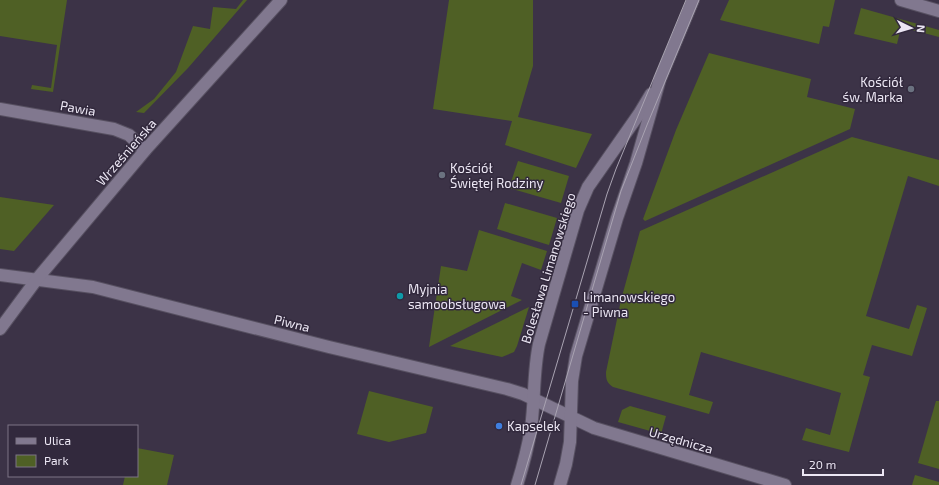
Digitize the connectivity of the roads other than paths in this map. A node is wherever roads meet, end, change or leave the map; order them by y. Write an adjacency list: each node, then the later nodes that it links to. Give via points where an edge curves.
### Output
1 (281, 0): 7 (street, Wrześnieńska)
2 (693, 0): 5 (street, Bolesława Limanowskiego)
3 (901, 0): 4 (street)
4 (939, 11)
5 (660, 79): 11 (street, Bolesława Limanowskiego, via 588,188 578,210 539,344 535,362); 12 (street, Bolesława Limanowskiego, via 576,356)
6 (0, 109): 7 (street, Pawia, via 114,129 130,136)
7 (145, 150): 9 (street, Wrześnieńska)
8 (0, 275): 9 (street, Piwna)
9 (37, 279): 10 (street, Wrześnieńska); 11 (street, Piwna, via 94,287 507,389)
10 (0, 329)
11 (533, 399): 12 (street, Piwna); 13 (street, Bolesława Limanowskiego, via 528,445)
12 (571, 418): 14 (street, Bolesława Limanowskiego, via 570,442); 15 (street, Urzędnicza, via 604,432)
13 (517, 485)
14 (560, 485)
15 (785, 485)

